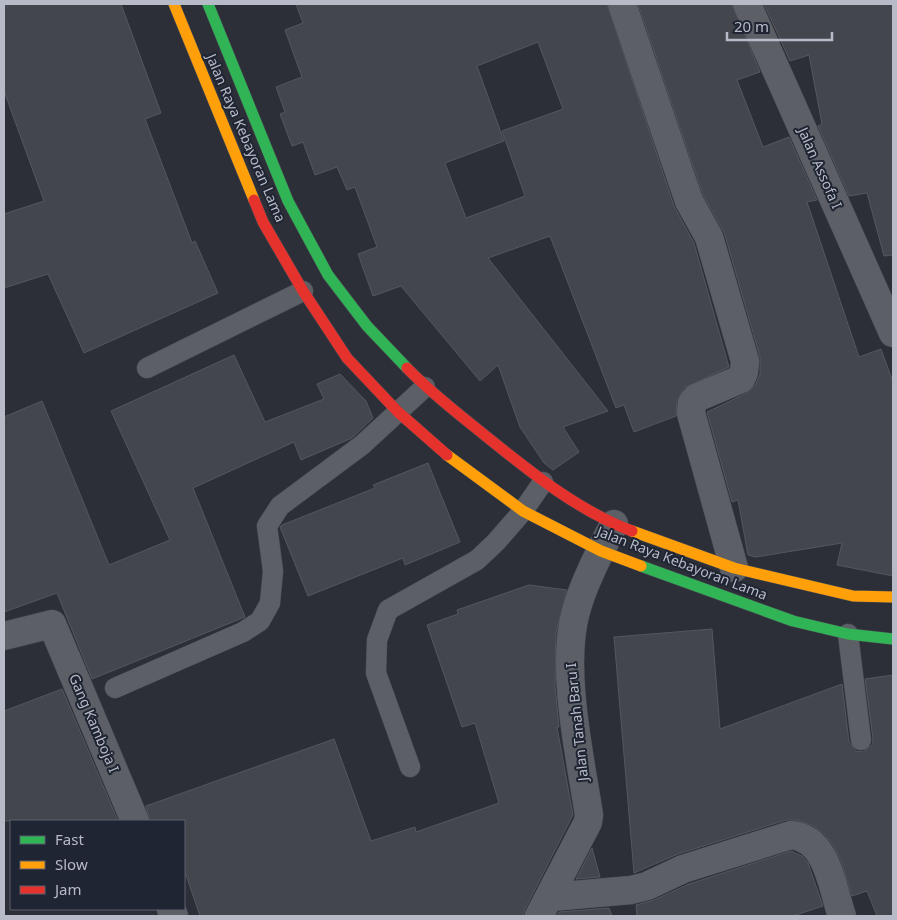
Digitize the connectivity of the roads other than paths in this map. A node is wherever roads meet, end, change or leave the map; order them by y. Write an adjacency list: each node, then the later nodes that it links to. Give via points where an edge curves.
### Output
1 (174, 4): 6 (main road, Jalan Raya Kebayoran Lama)
2 (208, 4): 5 (main road, Jalan Raya Kebayoran Lama)
3 (622, 4): 16 (street, via 689,201 709,237 744,361 741,380 696,398 691,413)
4 (747, 4): 8 (street, Jalan Assofa I)
5 (240, 82): 6 (main road); 10 (main road, Jalan Raya Kebayoran Lama, via 288,201 328,275 367,326)
6 (211, 96): 7 (main road, Jalan Raya Kebayoran Lama, via 263,222)
7 (303, 291): 9 (lane); 11 (main road, Jalan Raya Kebayoran Lama, via 347,358)
8 (893, 333)
9 (147, 368)
10 (425, 387): 11 (lane); 12 (main road, Jalan Raya Kebayoran Lama)
11 (398, 412): 13 (main road, Jalan Raya Kebayoran Lama, via 444,453); 21 (lane, via 362,445 280,506 267,526 273,571 270,603 260,621 243,632)
12 (542, 482): 13 (lane); 14 (main road, Jalan Raya Kebayoran Lama)
13 (523, 511): 15 (main road, Jalan Raya Kebayoran Lama); 23 (lane, via 477,560 388,610 377,640 376,673)
14 (614, 524): 15 (street, Jalan Tanah Baru I); 16 (main road, Jalan Raya Kebayoran Lama)
15 (601, 550): 18 (main road, Jalan Raya Kebayoran Lama, via 793,621); 25 (street, Jalan Tanah Baru I, via 576,610 569,666 588,822)
16 (734, 568): 17 (main road, Jalan Raya Kebayoran Lama, via 853,596)
17 (893, 598)
18 (848, 634): 20 (main road, Jalan Raya Kebayoran Lama); 22 (lane)
19 (4, 636): 24 (street, Gang Kamboja I, via 52,624)
20 (893, 639)
21 (115, 688)
22 (861, 740)
23 (410, 767)
24 (135, 820)
25 (545, 906): 26 (street, via 647,886 683,869 802,836 821,851)
26 (842, 916)

